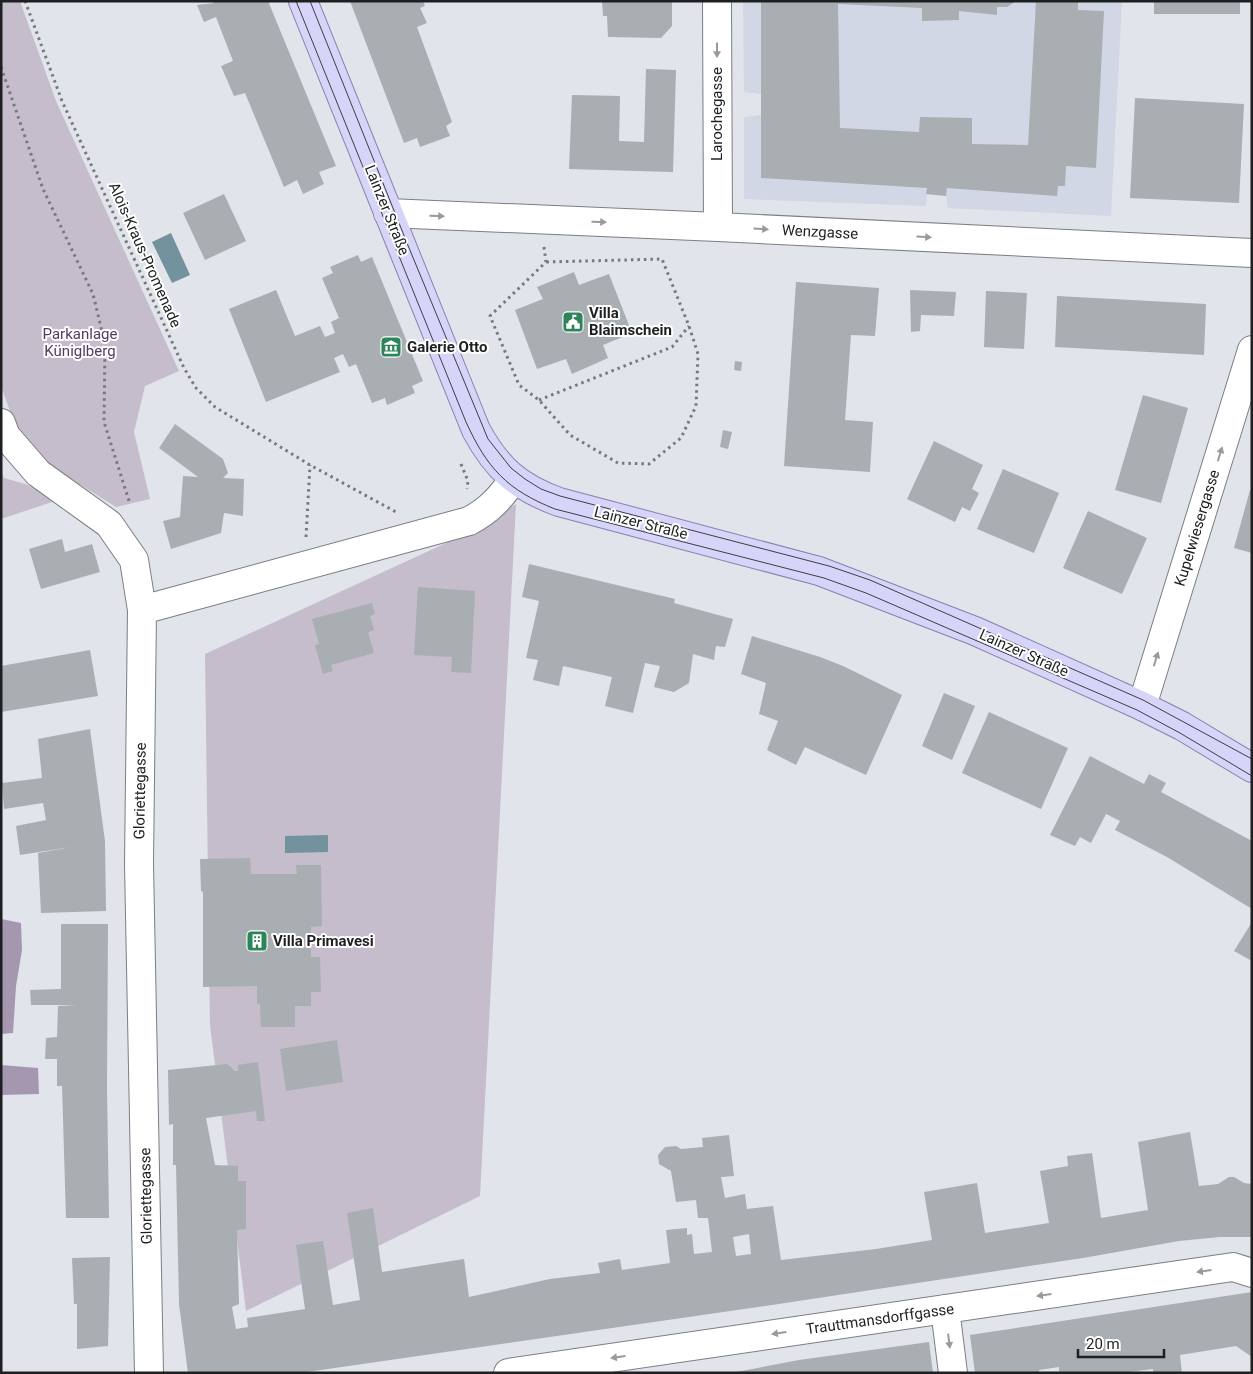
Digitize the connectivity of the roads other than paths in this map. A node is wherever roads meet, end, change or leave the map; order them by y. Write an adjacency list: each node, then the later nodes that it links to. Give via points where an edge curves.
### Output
1 (303, 1): 3 (main road, Lainzer Straße)
2 (717, 1): 4 (street, Larochegasse, one-way to 4)
3 (388, 213): 4 (street, Wenzgasse, one-way to 4); 8 (main road, Lainzer Straße, via 476,430 494,459)
4 (718, 227): 5 (street, Wenzgasse, one-way to 5)
5 (1252, 253)
6 (1252, 350): 10 (street, Kupelwiesergasse, one-way to 6)
7 (1, 423): 9 (street, Gloriettegasse, via 6,436 38,473 109,524 134,560)
8 (514, 479): 9 (street, via 496,502 469,521); 10 (main road, Lainzer Straße, via 536,494 559,502 819,571 975,631)
9 (142, 610): 14 (street, Gloriettegasse, via 138,864)
10 (1142, 706): 11 (main road, Lainzer Straße)
11 (1252, 768)
12 (1252, 1273): 13 (street, Trauttmansdorffgasse, one-way to 13, via 1233,1267)
13 (945, 1309): 15 (street, Trauttmansdorffgasse, one-way to 15); 16 (street, one-way to 16)
14 (150, 1373)
15 (508, 1373)
16 (953, 1373)

